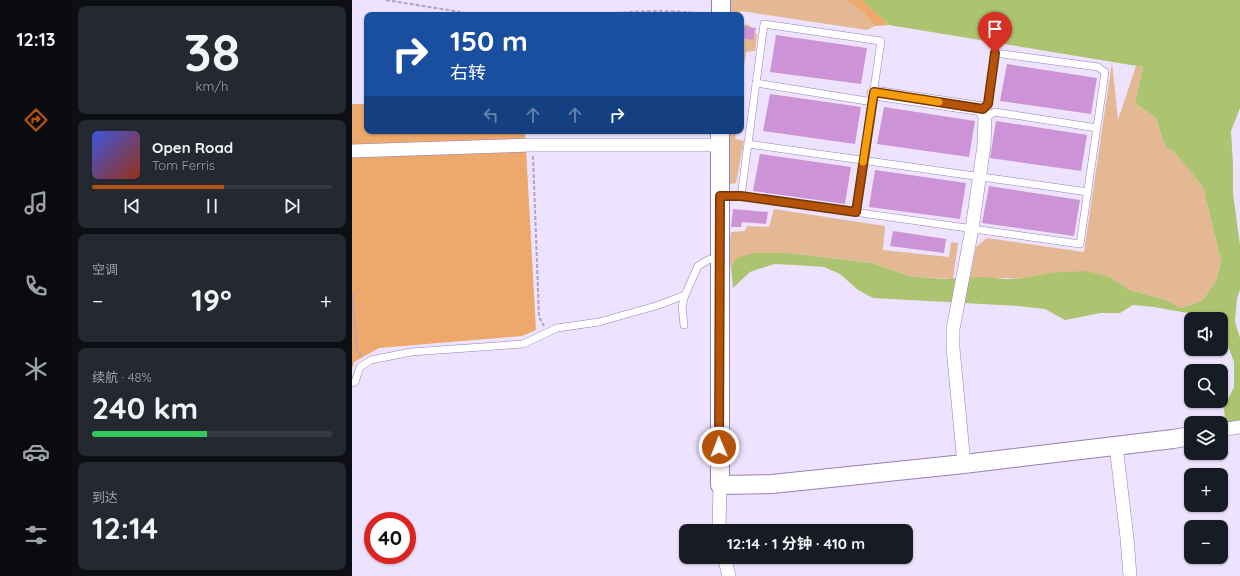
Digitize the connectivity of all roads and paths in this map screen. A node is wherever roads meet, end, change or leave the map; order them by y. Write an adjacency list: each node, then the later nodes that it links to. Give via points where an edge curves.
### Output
1 (386, 0): 3 (path)
2 (721, 0): 6 (street)
3 (460, 12)
4 (631, 12): 5 (path)
5 (684, 12)
6 (721, 12)
7 (756, 83): 8 (lane); 8 (lane, via 764,24 881,41); 12 (lane)
8 (873, 97): 9 (street); 15 (lane)
9 (984, 113): 10 (lane, via 995,112); 10 (lane, via 988,104 995,53 1098,67 1105,72); 16 (street, via 984,145)
10 (1097, 128): 17 (lane)
11 (720, 138): 13 (street); 18 (street)
12 (748, 144): 15 (lane); 19 (lane)
13 (532, 145): 14 (street); 26 (path, via 539,317)
14 (352, 152)
15 (864, 160): 16 (lane); 20 (lane)
16 (979, 176): 17 (lane); 21 (street)
17 (1088, 192): 21 (lane, via 1080,244)
18 (720, 196): 19 (lane); 22 (street)
19 (741, 196): 20 (lane)
20 (856, 212): 21 (lane)
21 (972, 229): 33 (street, via 953,329 952,348)
22 (720, 257): 24 (lane, via 698,266); 34 (street)
23 (352, 293): 27 (path, via 357,350 362,357)
24 (685, 295): 25 (lane, via 682,306); 26 (lane, via 600,322 557,328)
25 (684, 325)
26 (547, 333): 27 (lane, via 523,344 411,352)
27 (371, 360): 28 (lane, via 360,367 355,382)
28 (352, 383)
29 (1240, 427): 30 (street)
30 (1228, 429)
31 (1184, 437): 32 (street)
32 (1116, 446): 33 (street); 38 (street)
33 (964, 464): 34 (street, via 772,484)
34 (720, 485): 35 (street)
35 (719, 524)
36 (726, 564): 37 (street)
37 (729, 576)
38 (1130, 576)

